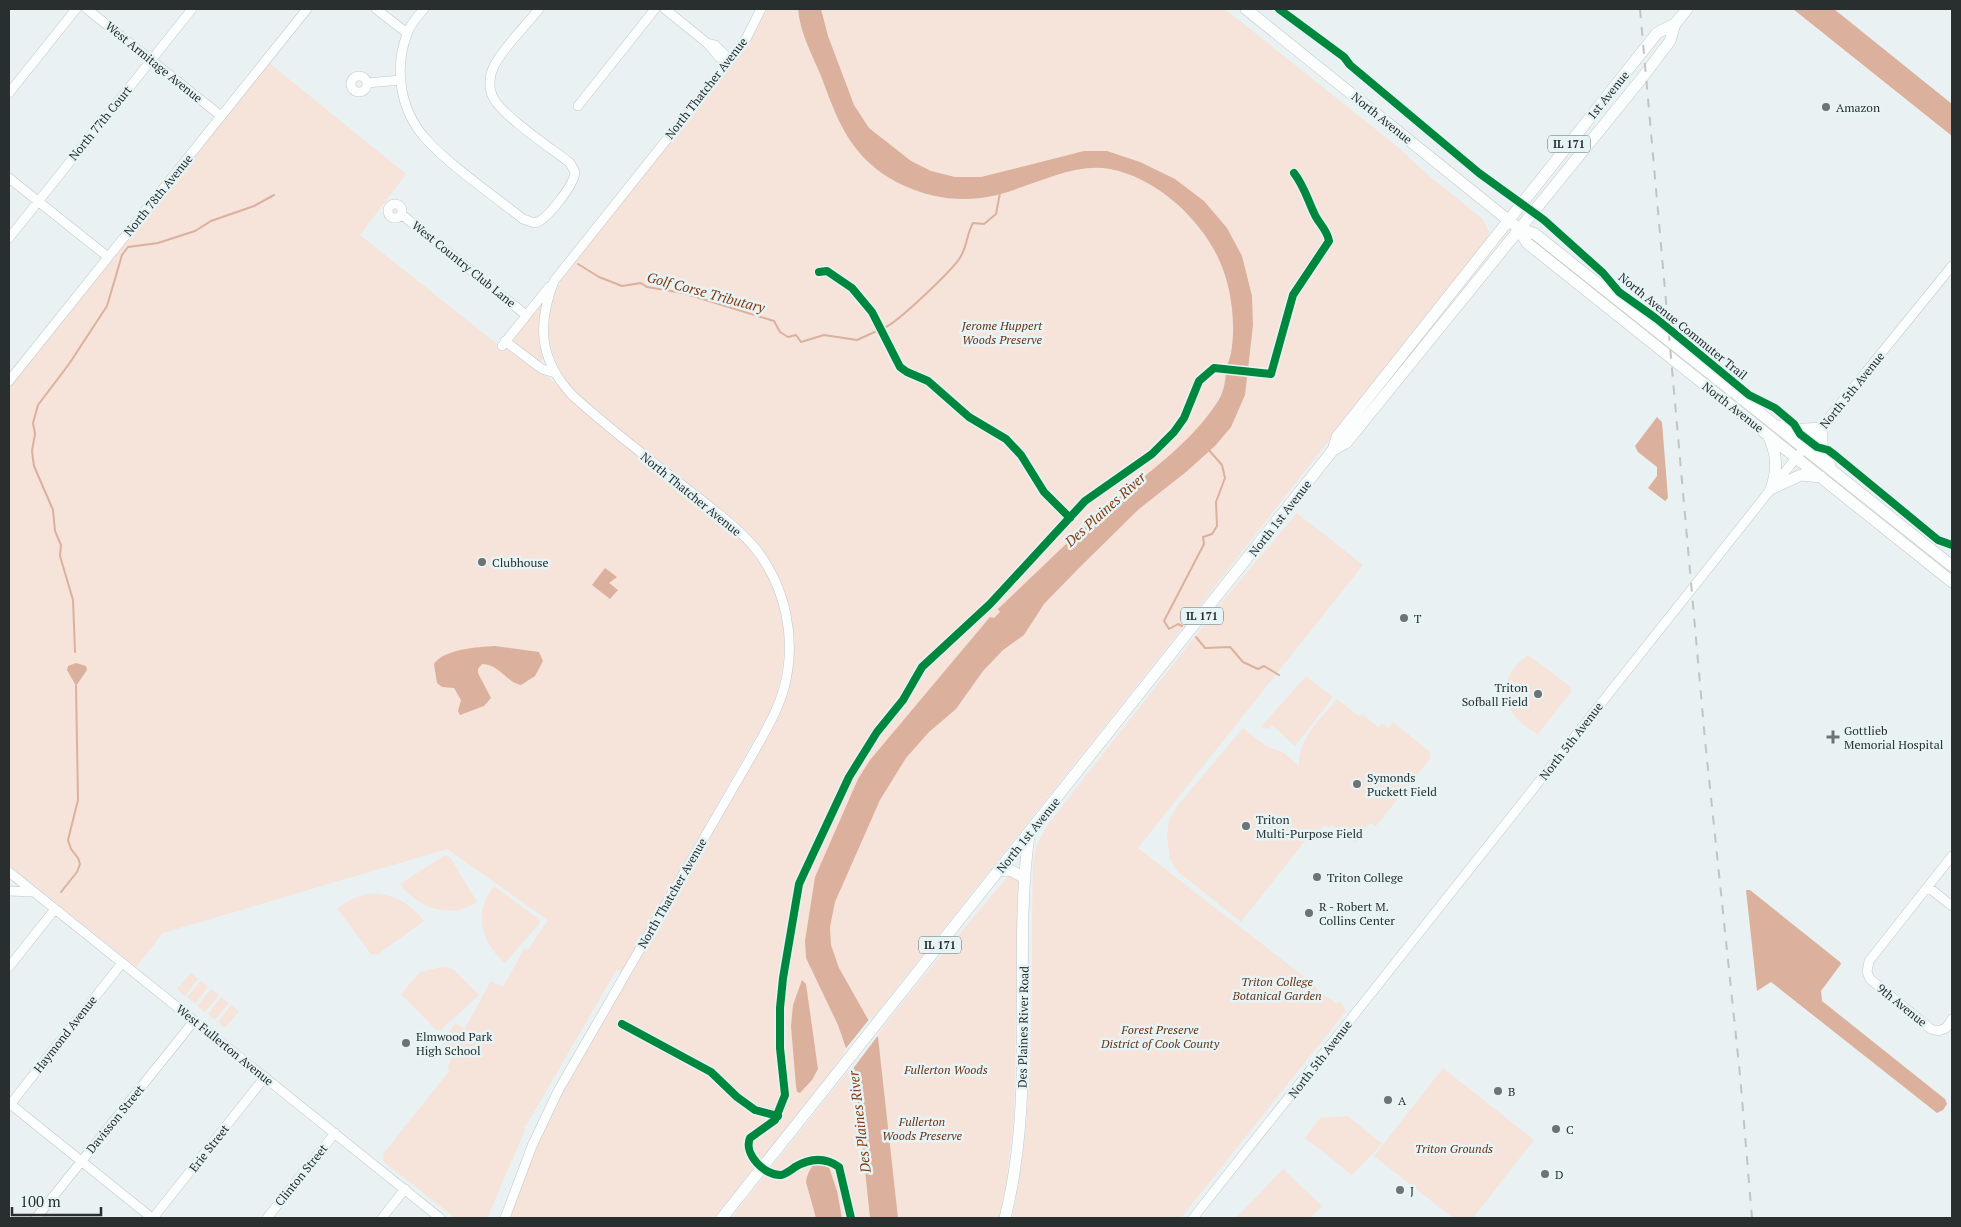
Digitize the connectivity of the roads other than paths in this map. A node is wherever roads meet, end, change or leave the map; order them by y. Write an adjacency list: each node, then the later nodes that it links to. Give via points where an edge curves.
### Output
1 (76, 9): 19 (street)
2 (87, 9): 15 (street, West Armitage Avenue)
3 (192, 9): 15 (street, North 77th Court)
4 (307, 9): 21 (street, North 78th Avenue)
5 (376, 9): 14 (street)
6 (424, 9): 14 (street)
7 (539, 9): 17 (street, via 498,59 490,80 497,104 570,163 575,172 572,183 544,218 535,223 529,222 426,139 410,115)
8 (655, 9): 20 (street)
9 (665, 9): 16 (street, via 715,45)
10 (761, 9): 16 (street, North Thatcher Avenue, via 747,37)
11 (1246, 9): 25 (main road, North Avenue)
12 (1687, 9): 13 (main road, 1st Avenue / IL 171)
13 (1675, 24): 25 (main road, 1st Avenue / IL 171, via 1658,33); 26 (main road, 1st Avenue / IL 171, via 1670,41)
14 (407, 33): 17 (street)
15 (151, 60): 21 (street, West Armitage Avenue); 23 (street, North 77th Court)
16 (730, 60): 30 (street, North Thatcher Avenue)
17 (400, 80): 18 (street)
18 (367, 83)
19 (9, 93)
20 (578, 106)
21 (221, 116): 28 (street, North 78th Avenue)
22 (9, 178): 23 (street)
23 (38, 201): 27 (street, North 77th Court); 28 (street)
24 (401, 214): 31 (street, West Country Club Lane)
25 (1508, 220): 26 (main road, North Avenue); 38 (main road, North 1st Avenue / IL 171, via 1337,437)
26 (1518, 228): 34 (main road, North Avenue, via 1535,234); 36 (main road, North Avenue, via 1527,243); 38 (main road, North 1st Avenue / IL 171, via 1346,443)
27 (9, 238)
28 (108, 257): 33 (street, North 78th Avenue)
29 (1952, 266): 35 (street, North 5th Avenue)
30 (554, 281): 31 (street); 32 (street, North Thatcher Avenue, via 545,304 543,335)
31 (526, 314): 32 (street, via 503,343 542,369)
32 (555, 373): 69 (street, North Thatcher Avenue, via 583,405 728,522 754,548 773,577 784,605 789,637 787,672 780,701 767,729 558,1091 532,1146)
33 (9, 381)
34 (1767, 418): 35 (main road, via 1790,430); 37 (main road, North Avenue)
35 (1821, 428): 37 (street, North 5th Avenue); 40 (main road, via 1823,454)
36 (1768, 434): 39 (main road, North Avenue); 42 (main road, via 1776,459 1776,476)
37 (1805, 448): 39 (street, North 5th Avenue); 40 (main road, North Avenue)
38 (1333, 450): 45 (main road, North 1st Avenue / IL 171)
39 (1797, 457): 41 (main road, North Avenue); 42 (street, North 5th Avenue)
40 (1834, 472): 43 (main road, North Avenue)
41 (1822, 477): 42 (main road, via 1801,475); 44 (main road, North Avenue)
42 (1771, 489): 72 (street, North 5th Avenue)
43 (1952, 566)
44 (1952, 582)
45 (1029, 834): 47 (main road, North 1st Avenue / IL 171); 49 (main road, Des Plaines River Road)
46 (1952, 856): 50 (street, 9th Avenue)
47 (998, 871): 49 (main road, via 1018,872); 70 (main road, North 1st Avenue / IL 171)
48 (9, 873): 52 (street, West Fullerton Avenue)
49 (1025, 878): 71 (main road, Des Plaines River Road, via 1022,1109)
50 (1928, 886): 53 (street); 57 (street, 9th Avenue, via 1868,961 1867,972 1870,979 1931,1029 1946,1028)
51 (9, 891): 52 (street)
52 (33, 892): 54 (street, West Fullerton Avenue)
53 (1952, 906)
54 (55, 909): 55 (street, West Fullerton Avenue); 56 (street)
55 (122, 963): 58 (street, West Fullerton Avenue); 60 (street, Haymond Avenue)
56 (9, 967)
57 (1952, 1019)
58 (194, 1020): 59 (street, West Fullerton Avenue); 62 (street, Davisson Street)
59 (265, 1077): 61 (street, West Fullerton Avenue); 65 (street, Erie Street)
60 (9, 1104): 62 (street)
61 (335, 1133): 63 (street, West Fullerton Avenue); 66 (street, Clinton Street)
62 (81, 1161): 64 (street, Davisson Street); 65 (street)
63 (405, 1189): 67 (street); 68 (street, West Fullerton Avenue)
64 (36, 1218)
65 (153, 1218)
66 (266, 1218)
67 (382, 1218)
68 (440, 1218)
69 (506, 1218)
70 (722, 1218)
71 (1005, 1218)
72 (1193, 1218)

